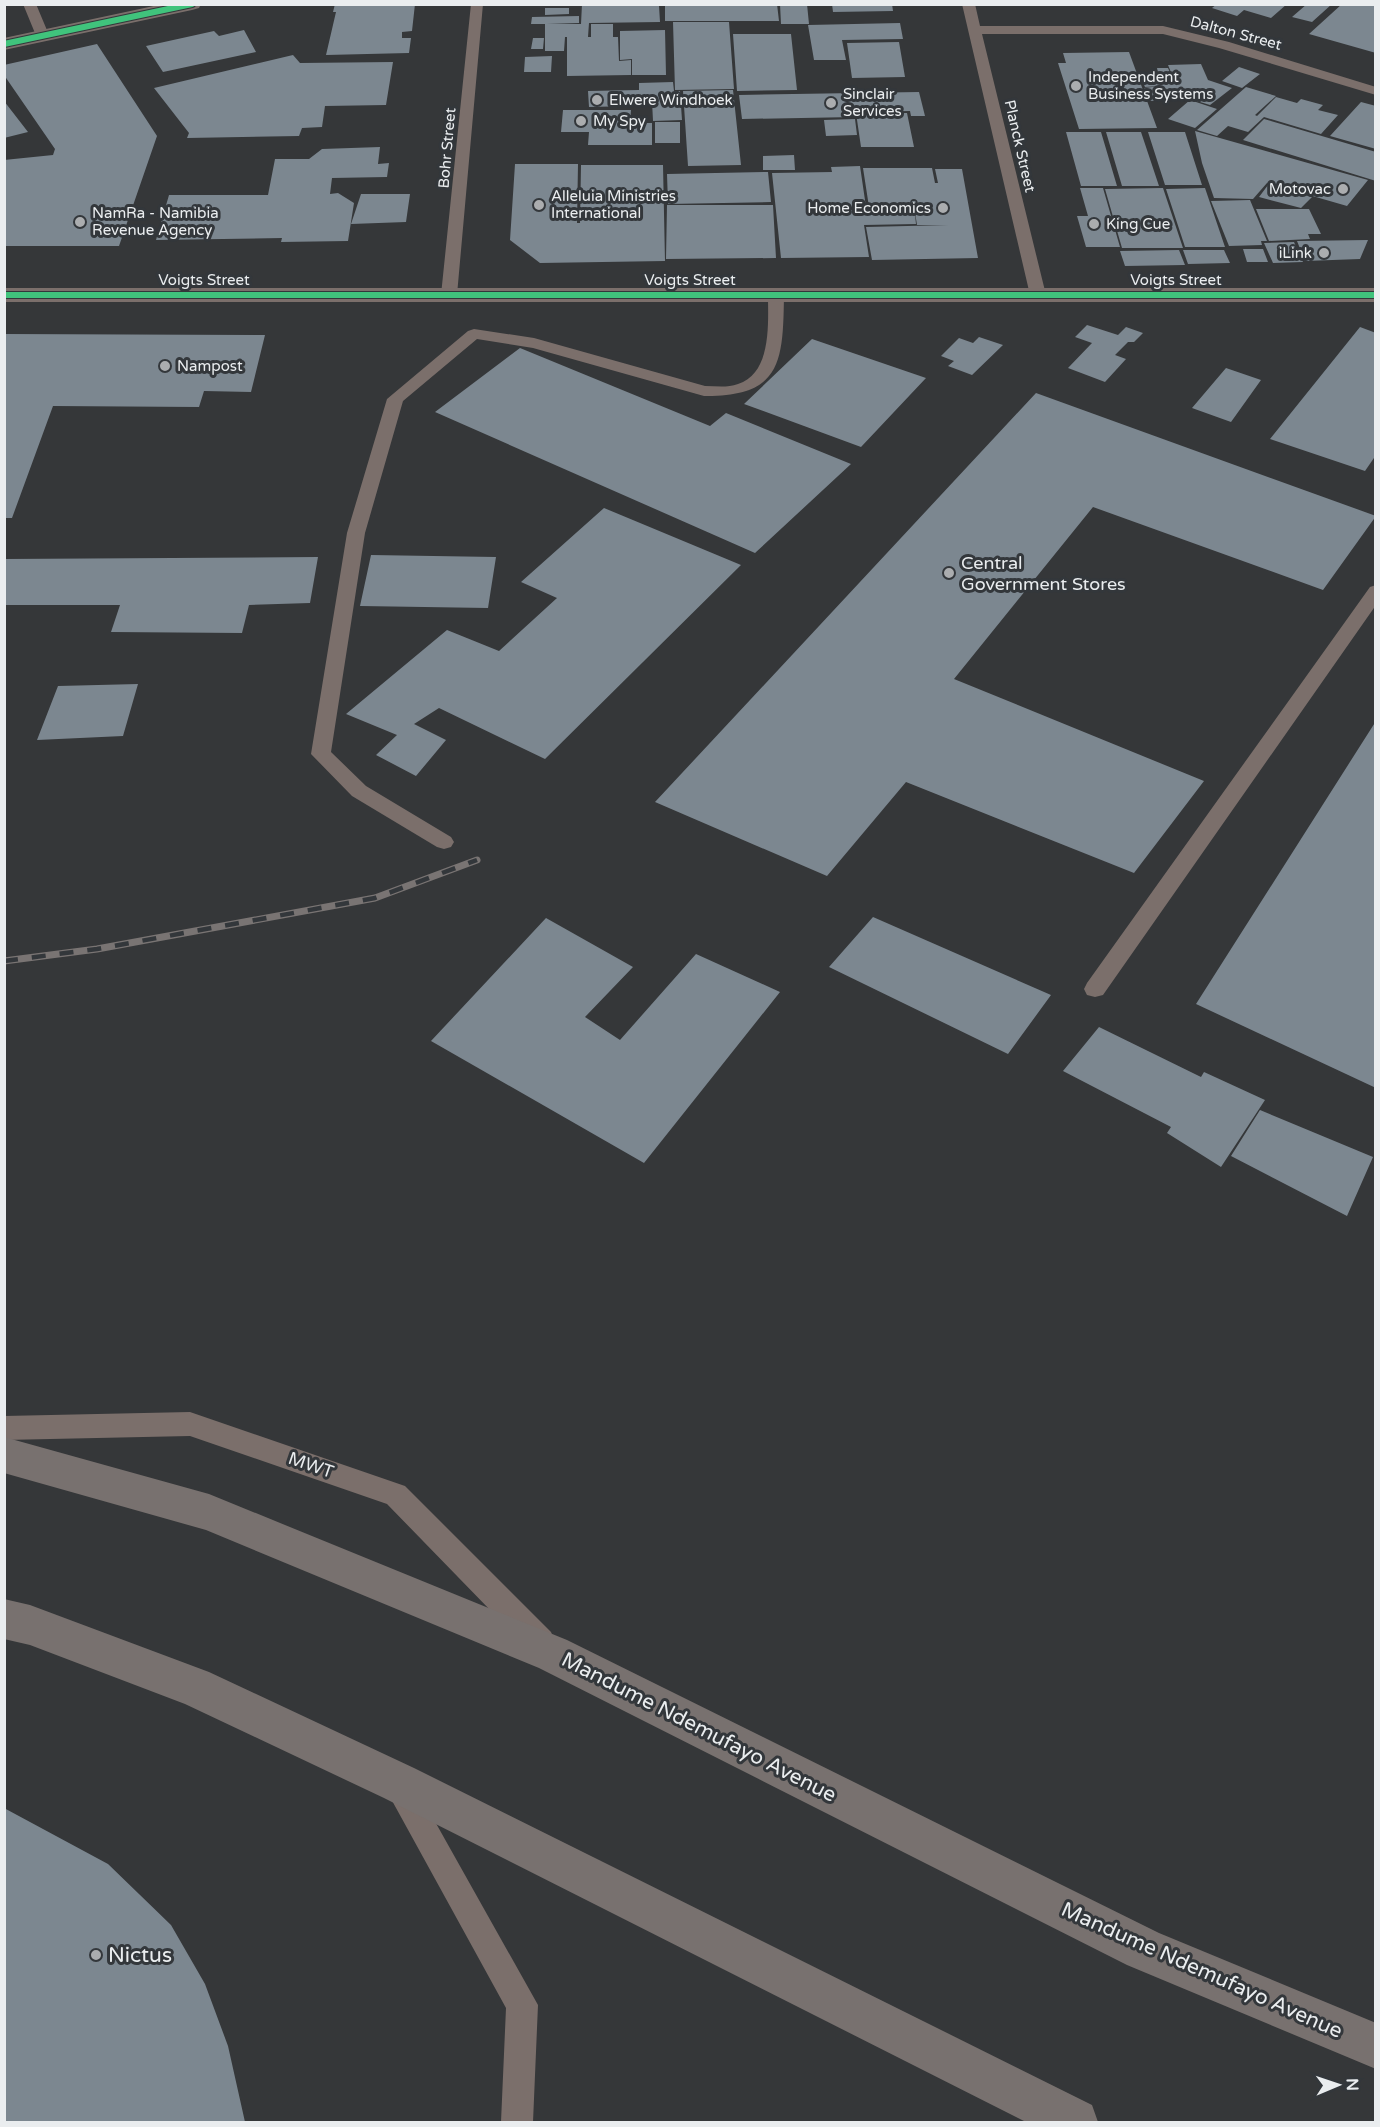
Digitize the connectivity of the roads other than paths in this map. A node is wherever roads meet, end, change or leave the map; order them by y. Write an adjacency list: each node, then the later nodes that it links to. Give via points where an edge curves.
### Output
1 (29, 4): 6 (lane)
2 (192, 4): 6 (street)
3 (477, 4): 10 (lane, Bohr Street)
4 (968, 4): 5 (lane, Planck Street)
5 (975, 30): 8 (lane, Dalton Street, via 1163,30); 12 (lane, Planck Street)
6 (42, 35): 7 (street)
7 (4, 44)
8 (1376, 91)
9 (4, 295): 10 (street, Voigts Street)
10 (450, 295): 11 (street, Voigts Street)
11 (776, 295): 12 (street, Voigts Street); 15 (lane, via 775,349 769,365 741,390 704,391 534,343 474,334 395,399 356,533 321,754 359,791)
12 (1038, 295): 13 (street, Voigts Street)
13 (1376, 296)
14 (1376, 591): 16 (lane)
15 (444, 842)
16 (1095, 989)
17 (4, 1428): 20 (lane, MWT, via 190,1424 396,1495)
18 (4, 1455): 20 (main road, Mandume Ndemufayo Avenue, via 209,1512)
19 (4, 1619): 21 (main road, via 30,1625 194,1687)
20 (553, 1654): 22 (main road, Mandume Ndemufayo Avenue, via 1143,1948)
21 (399, 1783): 23 (lane, via 522,2005); 24 (main road)
22 (1376, 2046)
23 (517, 2122)
24 (1075, 2122)

